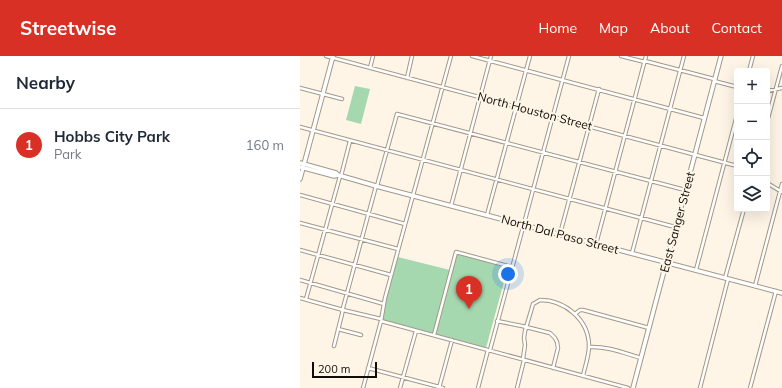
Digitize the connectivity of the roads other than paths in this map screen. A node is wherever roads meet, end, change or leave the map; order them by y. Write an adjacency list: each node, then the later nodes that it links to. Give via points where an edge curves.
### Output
1 (326, 56): 14 (street, North Houston Street)
2 (373, 56): 18 (street)
3 (412, 56): 22 (street)
4 (452, 56): 26 (street)
5 (472, 56): 15 (street)
6 (491, 56): 15 (street)
7 (530, 56): 20 (street)
8 (569, 56): 23 (street)
9 (621, 56): 16 (street)
10 (646, 56): 16 (street)
11 (684, 56): 21 (street)
12 (721, 56): 24 (main road, East Sanger Street)
13 (753, 56): 19 (street)
14 (333, 57): 18 (street, North Houston Street); 32 (main road)
15 (490, 60): 20 (street); 33 (street)
16 (645, 62): 21 (street); 34 (street)
17 (782, 66): 30 (street)
18 (370, 68): 22 (street, North Houston Street)
19 (750, 68)
20 (526, 70): 23 (street); 36 (street)
21 (680, 70): 24 (street); 37 (street)
22 (407, 78): 26 (street, North Houston Street)
23 (562, 80): 29 (street); 39 (street)
24 (714, 80): 25 (street); 40 (main road, East Sanger Street)
25 (734, 86)
26 (443, 87): 33 (street, North Houston Street); 41 (street)
27 (300, 88): 32 (street)
28 (782, 88): 30 (street)
29 (599, 89): 34 (street); 42 (street)
30 (776, 89): 31 (street); 38 (street)
31 (770, 90)
32 (323, 94): 35 (street); 45 (main road)
33 (480, 97): 36 (street, North Houston Street); 46 (street)
34 (635, 99): 37 (street); 47 (street)
35 (342, 100)
36 (516, 106): 39 (street, North Houston Street); 49 (street)
37 (670, 109): 40 (street); 50 (street)
38 (770, 111)
39 (553, 116): 42 (street, North Houston Street); 52 (street)
40 (704, 118): 53 (main road, East Sanger Street)
41 (433, 124): 46 (street); 51 (street, via 397,114); 54 (street)
42 (589, 126): 47 (street, North Houston Street); 55 (street)
43 (300, 127): 45 (street)
44 (734, 127): 56 (street)
45 (313, 130): 48 (street); 58 (main road)
46 (470, 134): 49 (street); 59 (street)
47 (625, 135): 50 (street, North Houston Street); 60 (street)
48 (350, 140): 51 (street); 61 (street)
49 (506, 143): 52 (street); 63 (street)
50 (661, 145): 53 (street, North Houston Street); 64 (street)
51 (387, 150): 54 (street); 67 (street)
52 (543, 152): 55 (street); 68 (street)
53 (695, 154): 56 (street, North Houston Street); 69 (main road, East Sanger Street)
54 (424, 160): 59 (street); 72 (street)
55 (579, 162): 60 (street); 73 (street)
56 (725, 162): 57 (street, North Houston Street); 96 (street)
57 (734, 165)
58 (302, 166): 61 (main road, North Dal Paso Street); 62 (main road)
59 (460, 170): 63 (street); 75 (street)
60 (616, 172): 64 (street); 76 (street)
61 (340, 176): 67 (main road, North Dal Paso Street); 74 (street)
62 (300, 179)
63 (497, 180): 68 (street); 79 (street)
64 (651, 181): 69 (street); 80 (street)
65 (770, 184): 70 (street)
66 (782, 184): 70 (street)
67 (377, 186): 72 (main road, North Dal Paso Street); 78 (street)
68 (533, 189): 73 (street); 83 (street)
69 (685, 190): 84 (main road, East Sanger Street)
70 (781, 191): 101 (street)
71 (300, 195): 74 (street)
72 (413, 196): 75 (main road, North Dal Paso Street); 82 (street)
73 (570, 198): 76 (street); 86 (street)
74 (332, 204): 78 (street); 85 (street)
75 (451, 206): 79 (main road, North Dal Paso Street)
76 (606, 208): 80 (street); 88 (street)
77 (743, 212): 98 (street)
78 (368, 214): 82 (street); 87 (street)
79 (487, 215): 83 (main road, North Dal Paso Street)
80 (641, 217): 84 (street); 91 (street)
81 (300, 223): 85 (street)
82 (405, 224): 89 (street)
83 (523, 225): 86 (main road, North Dal Paso Street); 95 (street)
84 (675, 227): 93 (main road, East Sanger Street)
85 (325, 230): 87 (street); 92 (street)
86 (560, 234): 88 (main road, North Dal Paso Street)
87 (361, 239): 89 (street); 94 (street)
88 (596, 244): 91 (main road, North Dal Paso Street)
89 (398, 249): 97 (street)
90 (300, 250): 92 (street)
91 (632, 253): 93 (main road, North Dal Paso Street)
92 (318, 255): 94 (street); 100 (street)
93 (666, 262): 96 (main road, North Dal Paso Street); 113 (main road, East Sanger Street)
94 (354, 265): 97 (street); 103 (street)
95 (512, 267): 111 (street); 117 (street, via 456,252)
96 (696, 270): 98 (main road, North Dal Paso Street)
97 (391, 275): 107 (street)
98 (727, 278): 101 (main road, North Dal Paso Street); 135 (street)
99 (300, 280): 100 (street)
100 (310, 283): 103 (street); 106 (street)
101 (755, 286): 102 (main road, North Dal Paso Street)
102 (776, 291): 104 (main road, North Dal Paso Street); 136 (street)
103 (347, 293): 107 (street); 108 (street)
104 (782, 293)
105 (300, 298): 106 (street)
106 (306, 299): 108 (street)
107 (384, 304): 110 (street)
108 (343, 310): 110 (street); 114 (street)
109 (575, 314): 112 (street, via 558,303 540,300 533,304); 113 (street, via 583,310); 120 (street, via 587,333)
110 (381, 320): 115 (street); 124 (street)
111 (497, 321): 112 (street); 121 (street)
112 (526, 327): 123 (street); 125 (street, via 555,338 558,348)
113 (650, 328): 122 (main road, East Sanger Street)
114 (338, 329): 116 (street); 119 (street)
115 (416, 331): 117 (street); 127 (street)
116 (361, 335)
117 (434, 336): 118 (street)
118 (452, 340): 121 (street); 130 (street)
119 (334, 346)
120 (589, 347): 122 (street, via 596,346); 126 (street)
121 (489, 350): 123 (street); 131 (street)
122 (642, 358): 134 (main road, East Sanger Street)
123 (523, 360): 125 (street); 132 (street)
124 (368, 368): 127 (street); 128 (street)
125 (553, 368): 126 (street)
126 (583, 376): 133 (street)
127 (403, 377): 129 (street); 130 (street)
128 (363, 388)
129 (400, 388)
130 (441, 388)
131 (478, 388)
132 (517, 388)
133 (628, 388)
134 (633, 388)
135 (700, 388)
136 (750, 388)

